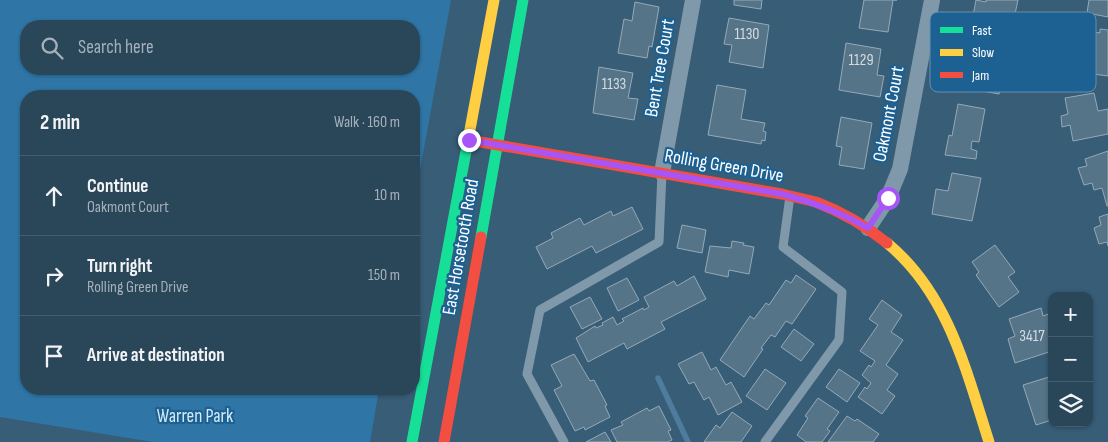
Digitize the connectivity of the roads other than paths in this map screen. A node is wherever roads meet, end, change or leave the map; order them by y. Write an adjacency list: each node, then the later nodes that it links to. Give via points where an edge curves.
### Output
1 (494, 0): 5 (main road, East Horsetooth Road)
2 (523, 0): 6 (main road, East Horsetooth Road)
3 (693, 0): 7 (street, Bent Tree Court)
4 (932, 0): 9 (street, Oakmont Court, via 900,169 888,198)
5 (469, 140): 6 (main road, Rolling Green Drive); 10 (main road, East Horsetooth Road)
6 (497, 144): 7 (main road, Rolling Green Drive); 11 (main road, East Horsetooth Road)
7 (662, 173): 8 (main road, Rolling Green Drive); 12 (lane, via 659,242 540,310 527,374)
8 (790, 196): 9 (main road, Rolling Green Drive, via 814,202); 13 (lane, via 783,247 842,292 839,340)
9 (868, 228): 14 (main road, Rolling Green Drive, via 907,261 947,320)
10 (412, 442)
11 (444, 442)
12 (564, 442)
13 (765, 442)
14 (989, 442)

